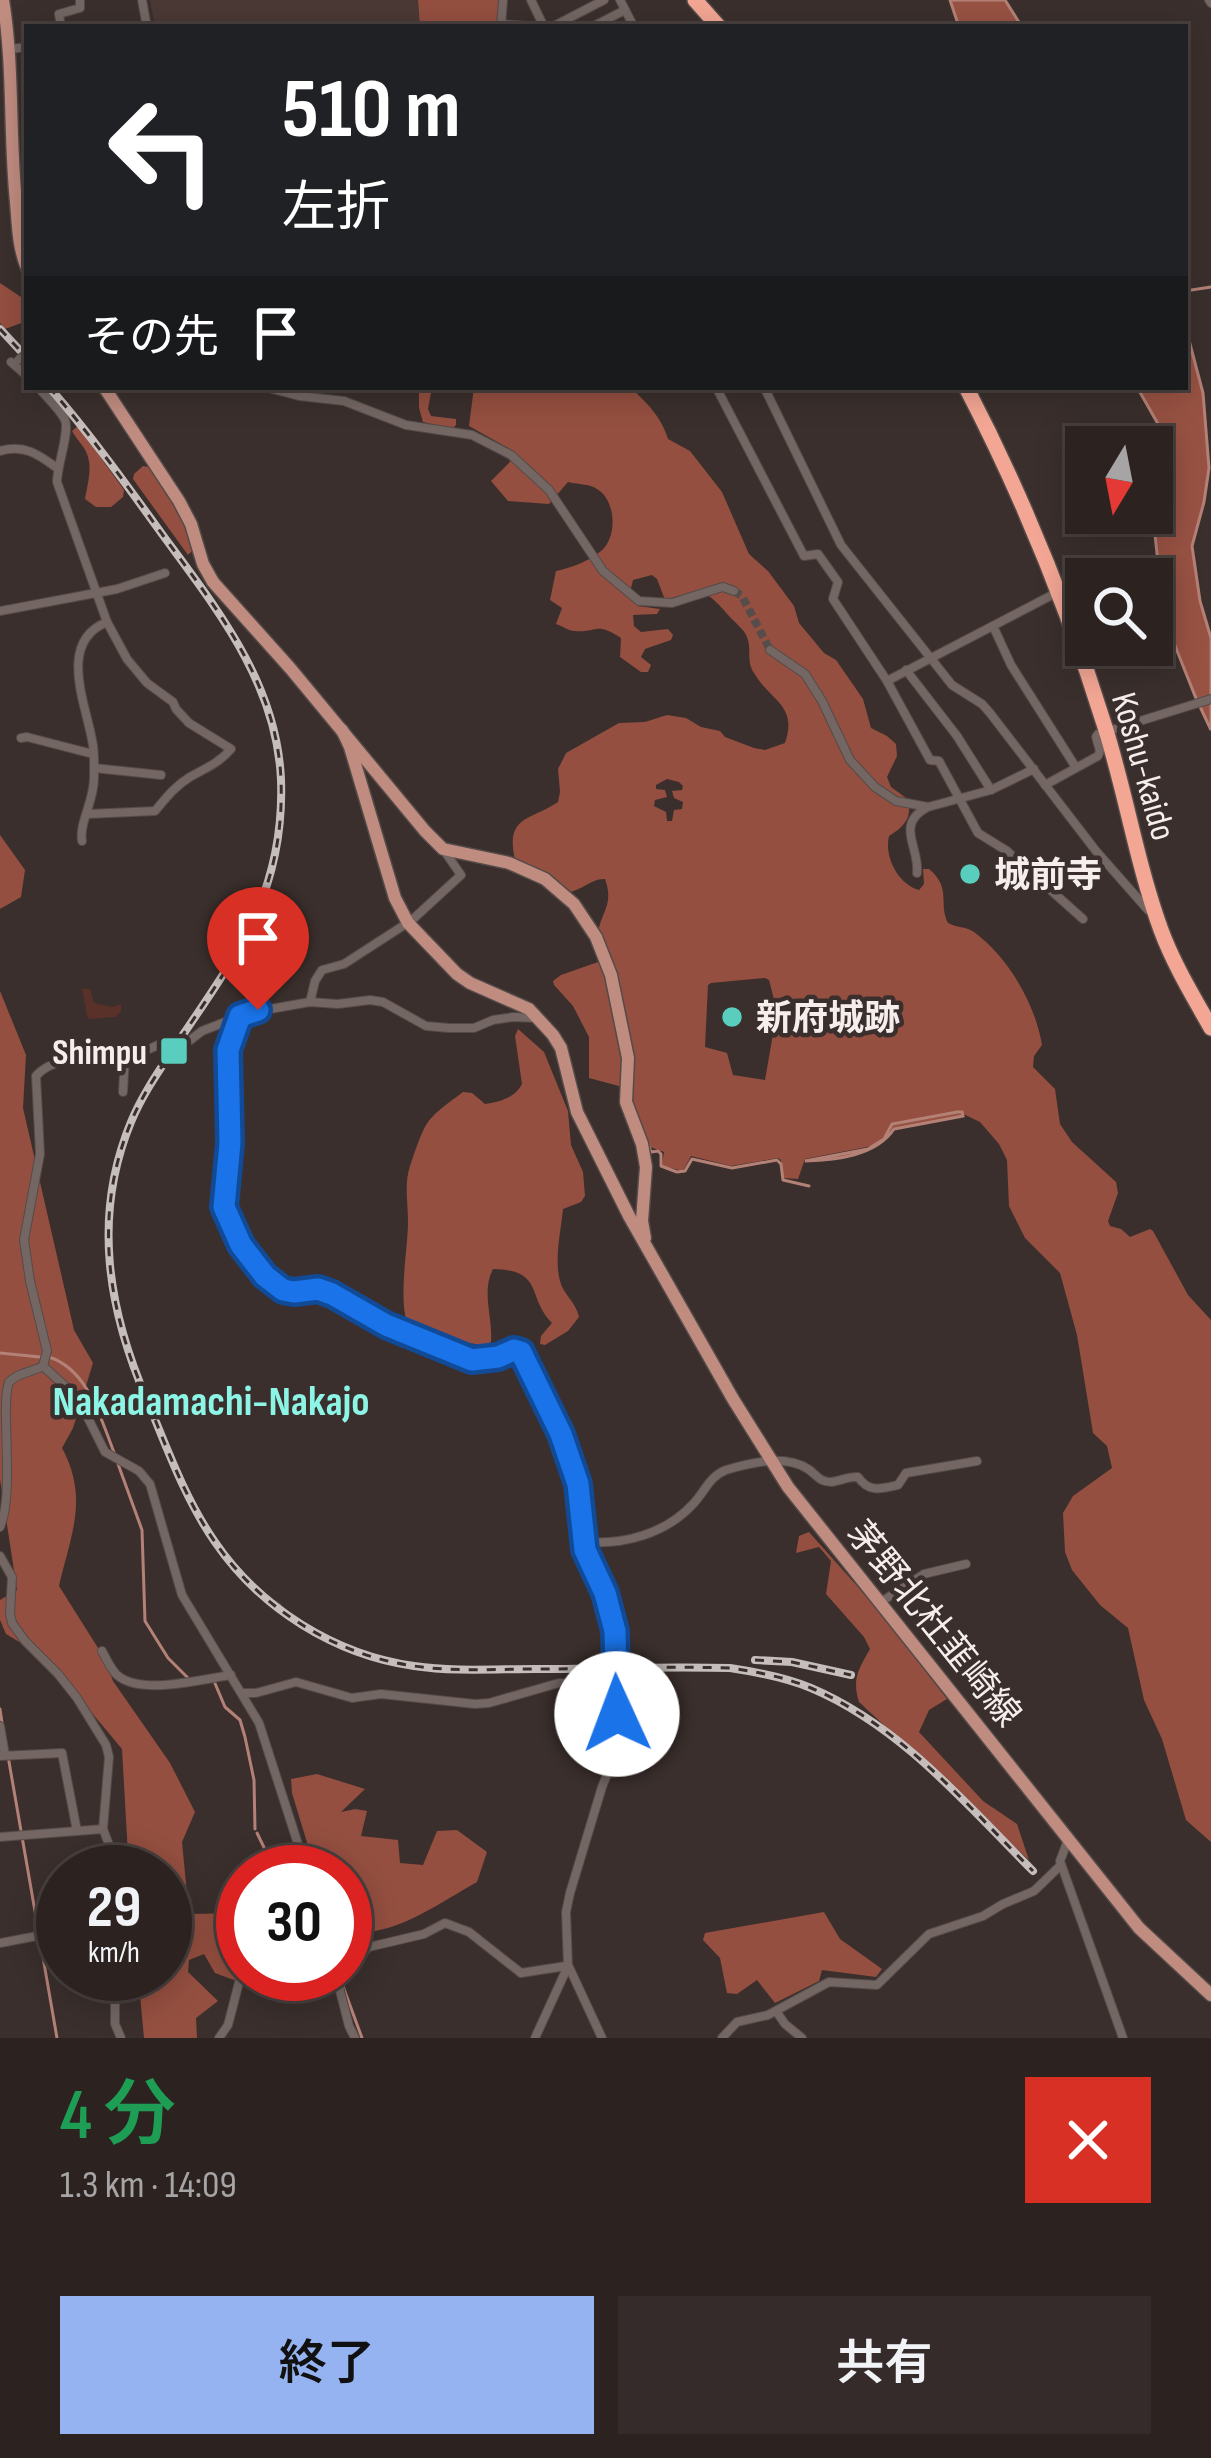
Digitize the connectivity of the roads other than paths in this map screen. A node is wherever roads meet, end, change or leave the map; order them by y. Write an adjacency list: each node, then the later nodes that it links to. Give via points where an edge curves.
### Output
1 (4, 0): 13 (main road)
2 (80, 0): 7 (street, via 80,8 59,14)
3 (604, 0): 8 (street)
4 (620, 0): 6 (street)
5 (695, 0): 11 (highway)
6 (625, 10): 9 (street); 10 (street)
7 (61, 24)
8 (554, 24)
9 (598, 24)
10 (632, 24)
11 (716, 24)
12 (24, 47): 13 (street)
13 (10, 49): 14 (main road)
14 (20, 168): 15 (main road)
15 (24, 260)
16 (40, 390): 23 (street, via 68,428)
17 (106, 390): 36 (main road, via 179,501 213,582)
18 (276, 390): 25 (street, via 472,435 511,454 549,490 603,572 639,601)
19 (718, 390): 34 (street, via 804,556 818,554 838,582 833,599)
20 (765, 390): 32 (street, via 842,545)
21 (968, 390): 27 (highway, Koshu-kaido)
22 (0, 451): 23 (street, via 33,450)
23 (57, 467): 26 (street)
24 (164, 573): 26 (street)
25 (734, 590)
26 (95, 592): 28 (street); 29 (street)
27 (1057, 593): 30 (street); 37 (highway, Koshu-kaido)
28 (0, 610)
29 (107, 622): 39 (street, via 88,635 78,664); 48 (street, via 147,683 231,749 155,812)
30 (993, 626): 32 (street); 40 (street)
31 (770, 650): 47 (street, via 805,674 856,769 888,797)
32 (930, 656): 33 (street); 42 (street, via 952,685 990,712)
33 (906, 670): 34 (street); 45 (street)
34 (887, 681): 46 (street)
35 (1211, 699): 37 (street)
36 (342, 730): 50 (main road); 53 (main road)
37 (1108, 730): 40 (street, via 1096,737 1098,756); 54 (highway, Koshu-kaido, via 1160,926)
38 (21, 738): 39 (street)
39 (93, 754): 41 (street)
40 (1076, 766): 44 (street)
41 (94, 768): 43 (street); 48 (street)
42 (1034, 769): 44 (street); 45 (street)
43 (161, 775)
44 (1045, 785): 54 (street, via 1142,901)
45 (991, 790): 46 (street)
46 (958, 797): 47 (street); 52 (street, via 978,833)
47 (928, 807): 51 (street, via 911,823)
48 (88, 814): 49 (street)
49 (82, 842)
50 (442, 848): 53 (street, via 460,875); 63 (main road, 茅野北杜韮崎線, via 533,872 564,894 596,937 628,1058 626,1102 643,1149 642,1221)
51 (917, 873)
52 (1083, 919)
53 (408, 923): 55 (street, via 322,970); 57 (main road, via 457,974)
54 (1187, 986): 58 (highway, Koshu-kaido)
55 (310, 1002): 56 (street); 57 (street, via 382,1002 449,1028 513,1017)
56 (240, 1016): 60 (street); 69 (street, via 228,1050 224,1207 241,1245 283,1290 332,1294 472,1360 521,1352 578,1484)
57 (542, 1021): 63 (main road, 茅野北杜韮崎線, via 561,1048 577,1112)
58 (1211, 1034)
59 (176, 1039): 61 (street)
60 (189, 1041)
61 (125, 1054): 62 (street); 64 (street, via 61,1061 36,1076 40,1154 24,1240)
62 (122, 1092)
63 (652, 1259): 65 (main road, 茅野北杜韮崎線)
64 (44, 1366): 67 (street, via 5,1387); 74 (street, via 85,1412 101,1448 150,1484 178,1586)
65 (769, 1459): 66 (street, via 829,1482 858,1477 875,1490 898,1485 906,1473); 69 (street, via 714,1476 658,1530); 72 (main road, 茅野北杜韮崎線)
66 (977, 1461)
67 (2, 1494): 68 (street)
68 (0, 1527)
69 (584, 1542): 75 (street, bridge, via 608,1601)
70 (0, 1556): 79 (street, via 12,1577 12,1623 106,1745)
71 (966, 1564): 72 (street, via 923,1574)
72 (880, 1603): 82 (main road, 茅野北杜韮崎線)
73 (102, 1651): 74 (street, via 116,1674 140,1685)
74 (231, 1675): 76 (street)
75 (616, 1682): 76 (street, via 560,1683 475,1704 352,1698 296,1682); 89 (street, via 621,1740 570,1893)
76 (243, 1693): 84 (street)
77 (0, 1726): 78 (street)
78 (3, 1755): 80 (street, via 62,1753)
79 (104, 1829): 80 (street); 83 (street)
80 (77, 1831): 81 (street)
81 (0, 1837)
82 (1069, 1839): 85 (street); 90 (main road, 茅野北杜韮崎線, via 1156,1946)
83 (110, 1845)
84 (298, 1845)
85 (1061, 1865): 94 (street, via 1034,1891 929,1934 878,1985 829,1982); 102 (street)
86 (36, 1936): 87 (street)
87 (0, 1943)
88 (372, 1946): 89 (street, via 446,1923 521,1973)
89 (568, 1966): 98 (street); 99 (street)
90 (1211, 1995)
91 (115, 2001): 95 (street)
92 (234, 2001): 96 (street)
93 (342, 2001): 97 (street)
94 (776, 2012): 100 (street, via 737,2022); 101 (street)
95 (121, 2038)
96 (219, 2038)
97 (356, 2038)
98 (535, 2038)
99 (602, 2038)
100 (722, 2038)
101 (802, 2038)
102 (1123, 2038)

